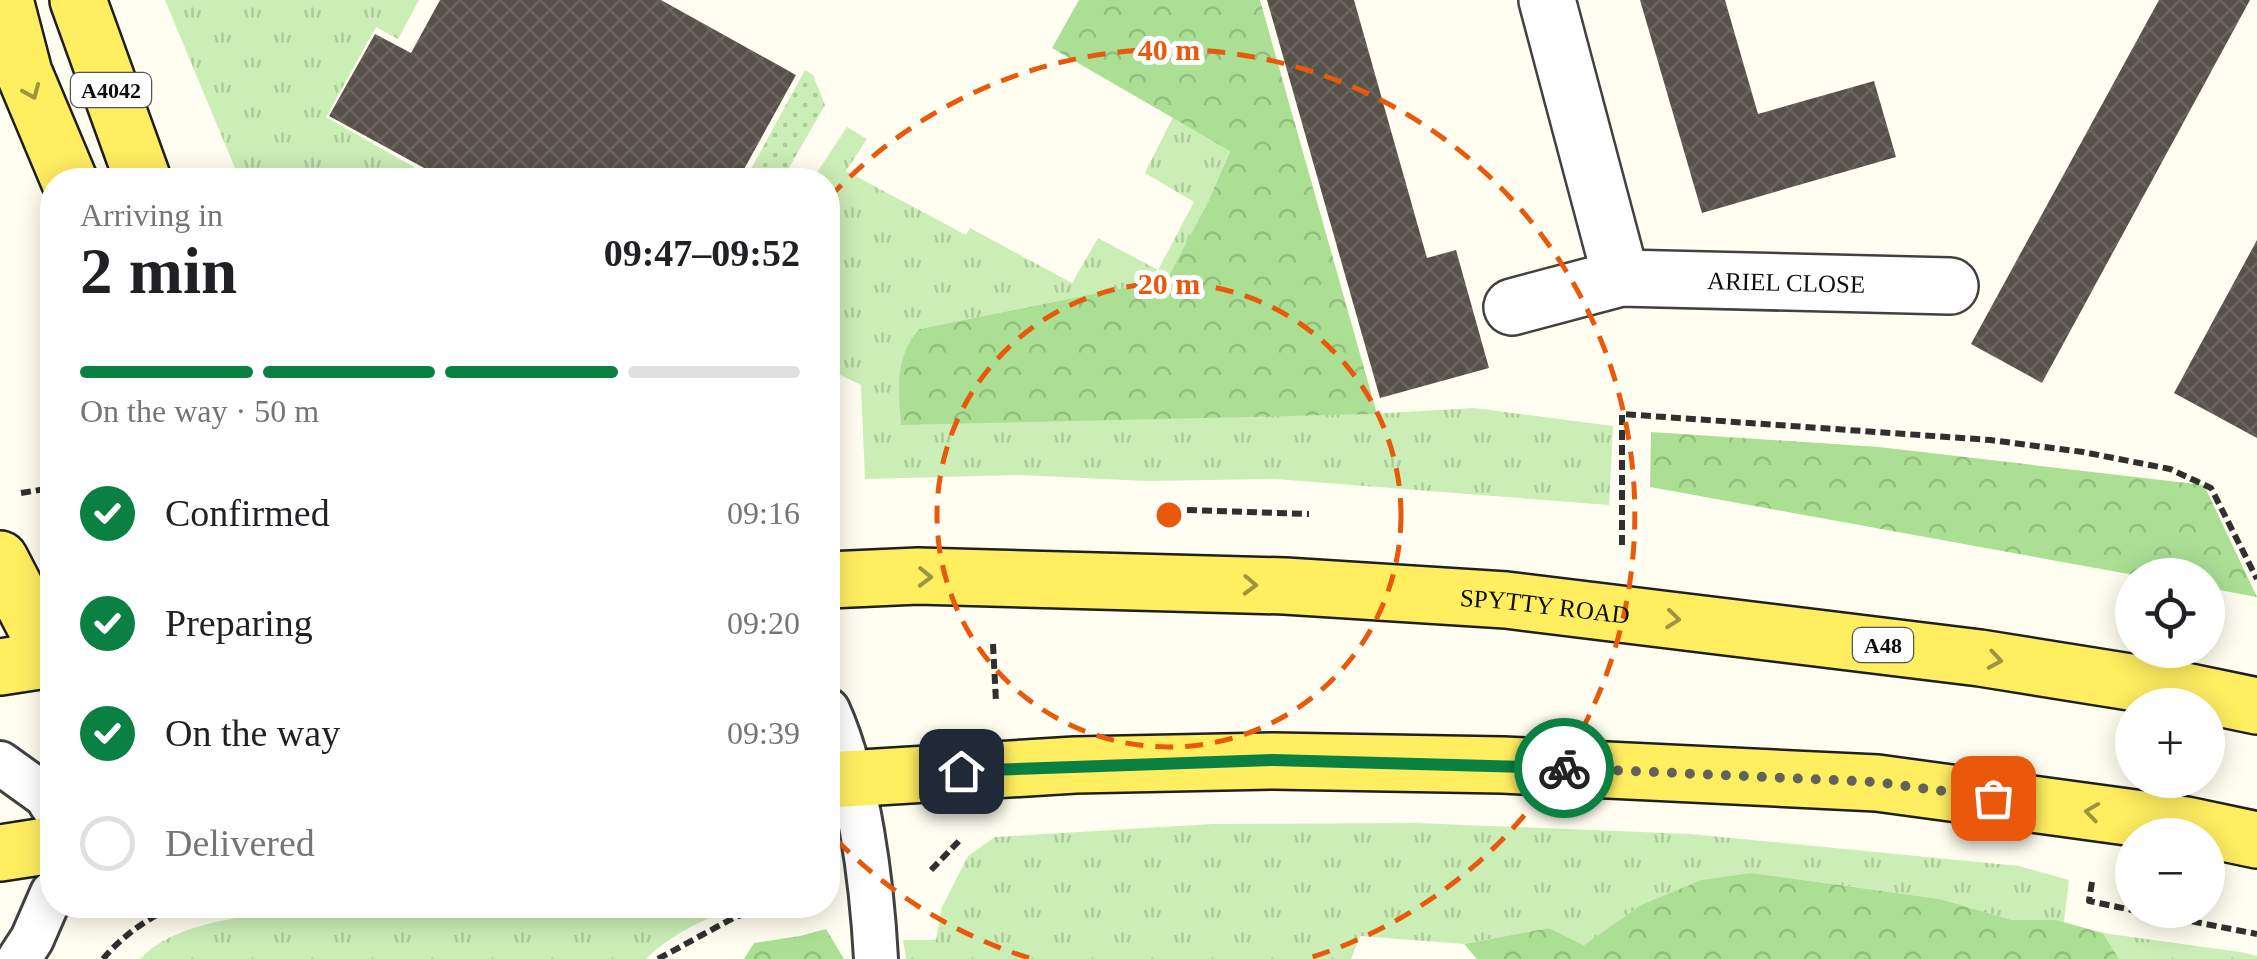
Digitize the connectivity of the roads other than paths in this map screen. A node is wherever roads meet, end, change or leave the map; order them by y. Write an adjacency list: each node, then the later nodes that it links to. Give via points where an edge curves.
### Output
1 (5, 0): 4 (main road, A4042, one-way to 4, via 24,72)
2 (78, 0): 5 (main road, A4042)
3 (1547, 0): 6 (street)
4 (64, 168)
5 (139, 168)
6 (1621, 278): 7 (street, ARIEL CLOSE); 8 (street, ARIEL CLOSE)
7 (1950, 286)
8 (1512, 307)
9 (0, 560): 11 (main road)
10 (840, 579): 14 (main road, SPYTTY ROAD / A48, one-way to 14, via 1284,586 1506,600 1980,658)
11 (40, 636)
12 (40, 661): 13 (main road)
13 (0, 667)
14 (2257, 706)
15 (0, 763): 18 (lane)
16 (840, 780): 19 (main road, one-way to 16, via 1877,782 1503,765 1214,762)
17 (840, 786): 24 (lane, via 869,874)
18 (40, 792)
19 (2257, 840)
20 (40, 847): 21 (main road)
21 (0, 853)
22 (41, 918): 23 (lane)
23 (20, 959)
24 (876, 959)

